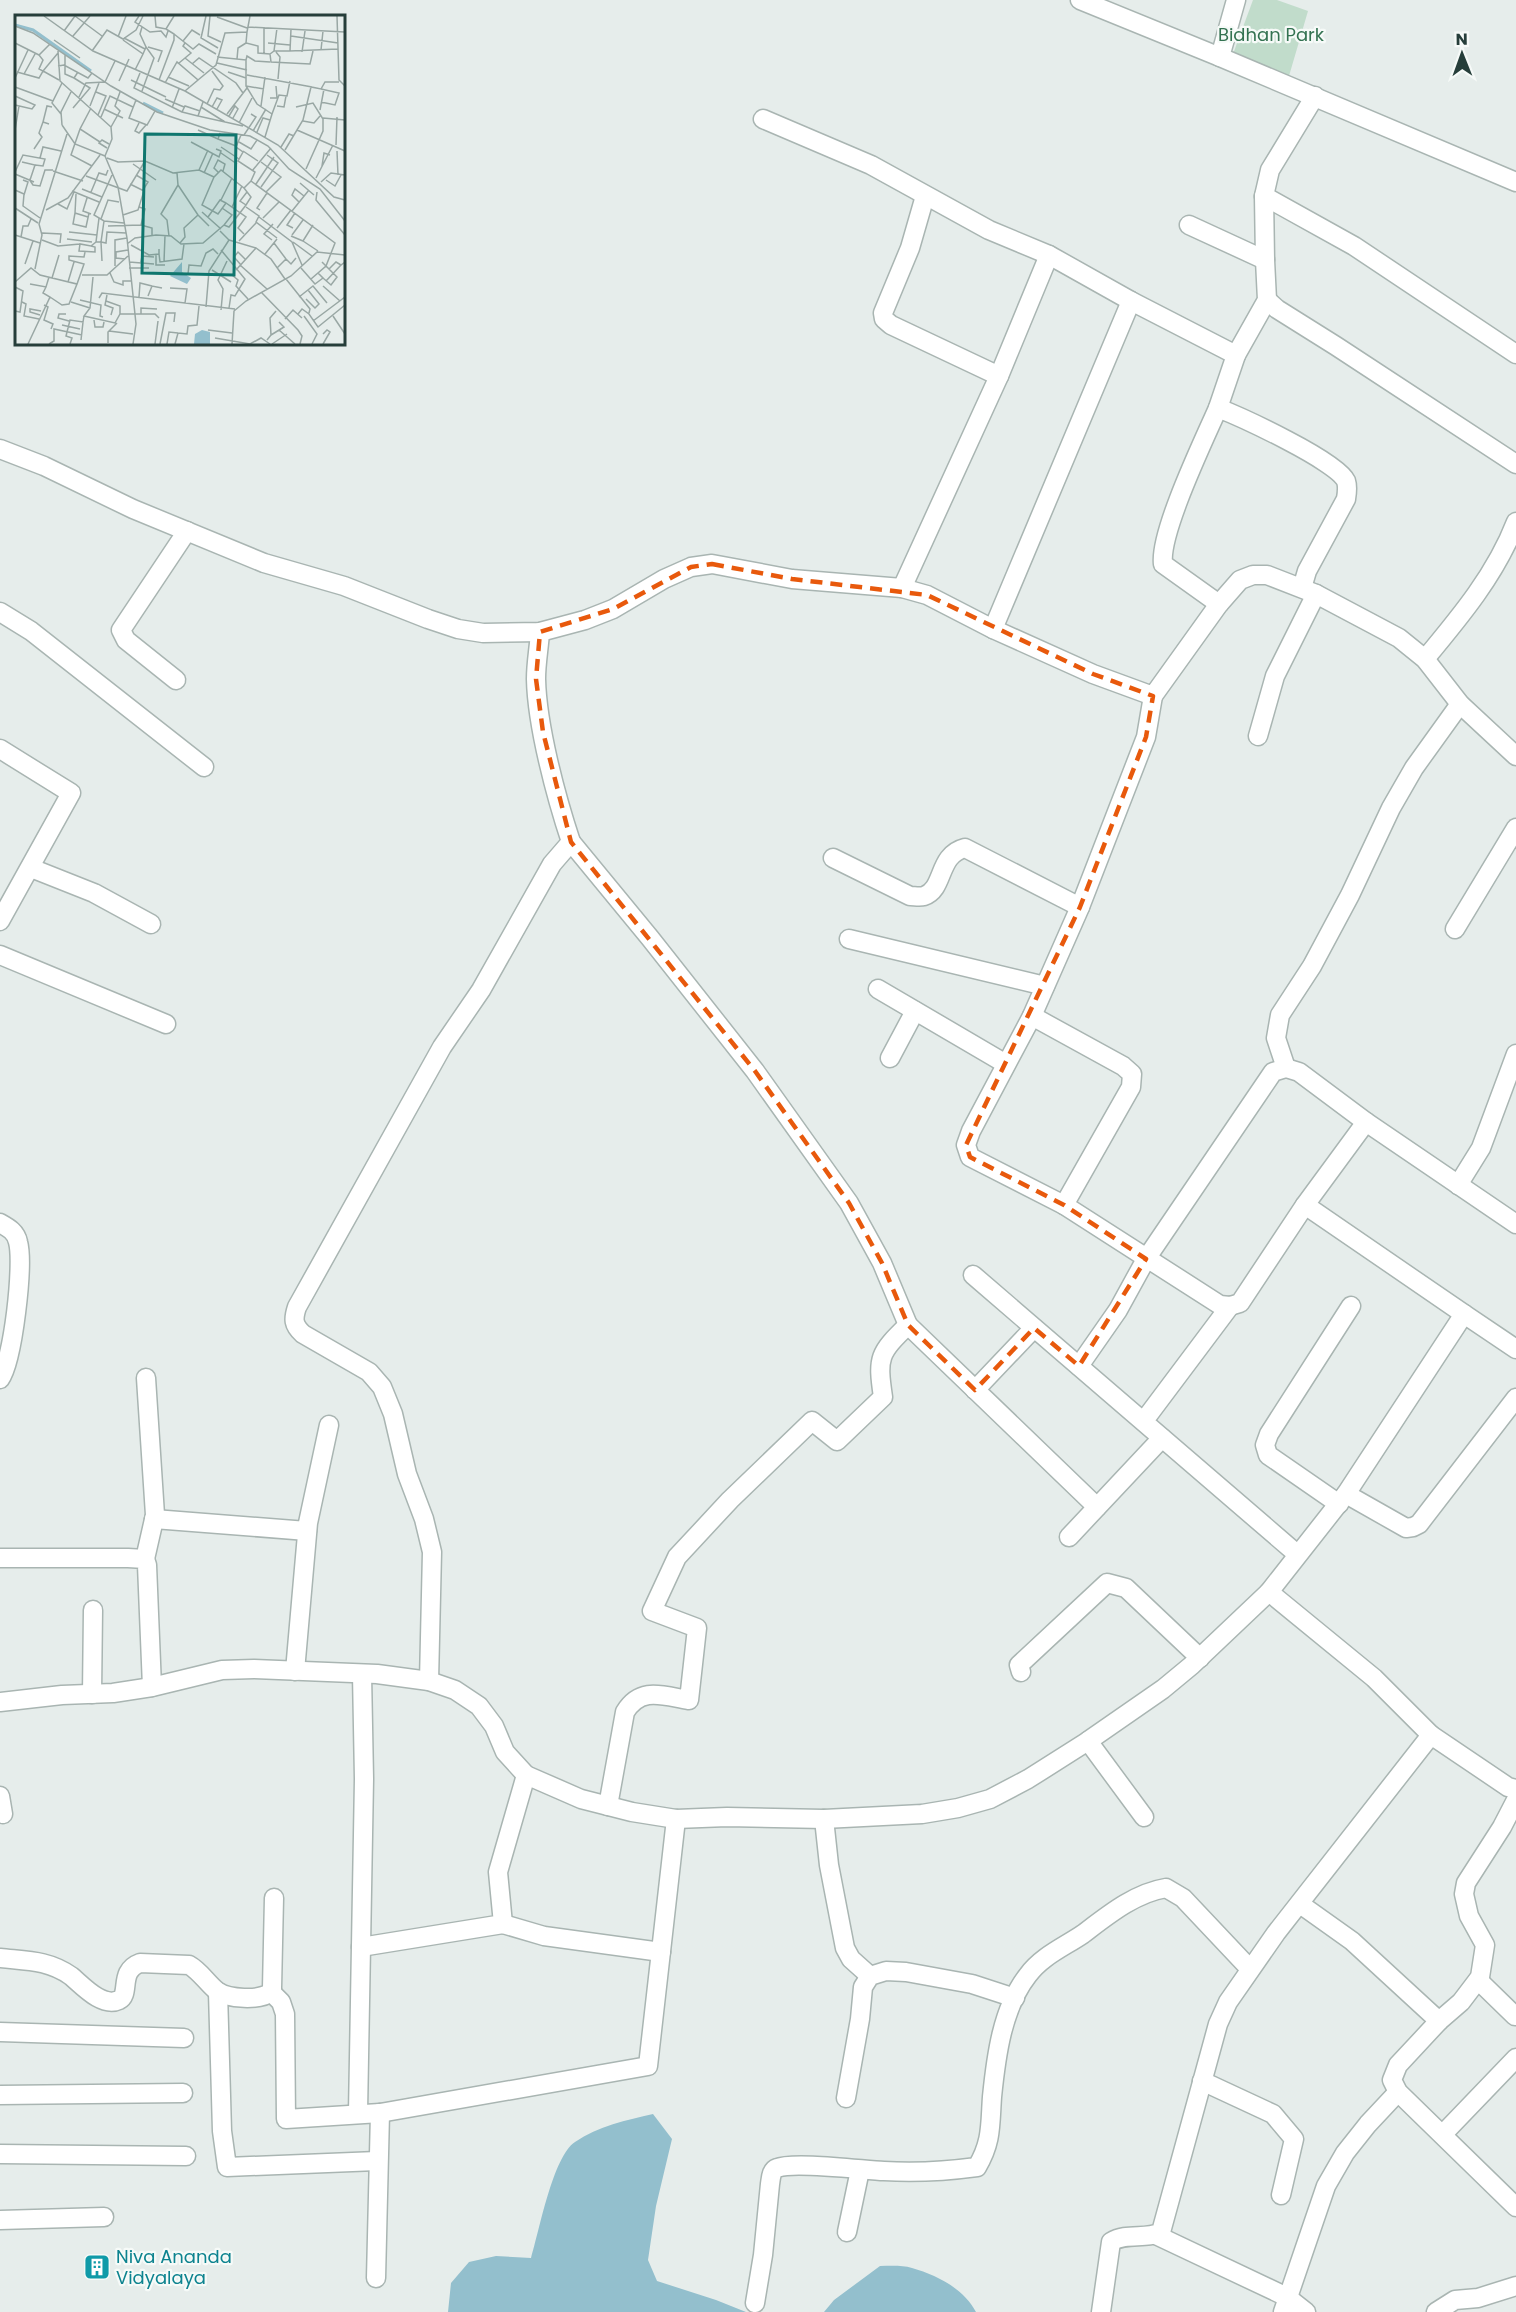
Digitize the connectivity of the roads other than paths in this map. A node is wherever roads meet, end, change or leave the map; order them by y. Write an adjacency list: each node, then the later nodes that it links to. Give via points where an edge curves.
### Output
1 (1080, 0): 3 (street)
2 (1236, 0): 3 (street)
3 (1220, 57): 4 (street)
4 (1315, 96): 6 (street); 8 (street, via 1270,170)
5 (763, 118): 7 (street, via 871,165)
6 (1516, 182)
7 (925, 196): 10 (street, via 989,230); 16 (street, via 910,248 887,300 884,319)
8 (1264, 196): 11 (street); 14 (street, via 1354,246)
9 (1189, 225): 11 (street)
10 (1049, 255): 13 (street); 16 (street)
11 (1265, 260): 12 (street)
12 (1267, 300): 15 (street); 19 (street)
13 (1131, 301): 15 (street); 26 (street)
14 (1516, 354)
15 (1236, 355): 17 (street)
16 (999, 376): 22 (street)
17 (1218, 408): 23 (street, via 1280,436 1336,468 1346,480 1346,499 1307,571); 24 (street, via 1162,553 1163,564)
18 (2, 452): 21 (street)
19 (1516, 464)
20 (1516, 522): 28 (street, via 1506,549)
21 (187, 531): 27 (street, via 264,563 344,586 458,628 483,633); 29 (street, via 121,630 126,640)
22 (902, 588): 26 (street, via 927,595); 27 (street, via 792,579 712,564 691,567 664,579 613,609)
23 (1309, 591): 24 (street, via 1267,575 1253,575 1240,580); 28 (street, via 1378,625); 32 (street, via 1275,676)
24 (1219, 604): 30 (street)
25 (0, 612): 35 (street)
26 (993, 629): 30 (street)
27 (540, 632): 37 (street, via 536,679 543,732)
28 (1425, 659): 31 (street)
29 (176, 680)
30 (1153, 696): 40 (street, via 1146,737)
31 (1460, 704): 34 (street); 54 (street, via 1414,768 1312,966 1280,1015 1276,1038)
32 (1258, 736)
33 (0, 749): 39 (street, via 71,793)
34 (1516, 756)
35 (204, 767)
36 (1516, 828): 43 (street)
37 (571, 842): 66 (street, via 755,1071 849,1203 882,1263); 91 (street, via 552,864 481,990 442,1047 293,1318 303,1334 369,1372 382,1387 393,1414 432,1552)
38 (833, 858): 40 (street, via 910,896 924,896 932,891 955,850 965,848)
39 (31, 868): 41 (street); 42 (street, via 94,893)
40 (1080, 907): 46 (street)
41 (0, 921)
42 (151, 924)
43 (1455, 929)
44 (849, 939): 46 (street)
45 (0, 955): 50 (street)
46 (1045, 986): 49 (street)
47 (878, 989): 48 (street)
48 (915, 1011): 52 (street); 53 (street)
49 (1032, 1016): 53 (street); 57 (street, via 1132,1074 1131,1087)
50 (166, 1024)
51 (1516, 1054): 56 (street, via 1481,1148)
52 (890, 1058)
53 (1006, 1064): 57 (street, via 971,1131 966,1145 970,1157)
54 (1286, 1068): 55 (street, via 1299,1072); 61 (street, via 1273,1072)
55 (1366, 1122): 56 (street); 58 (street)
56 (1458, 1185): 60 (street)
57 (1064, 1205): 61 (street)
58 (1305, 1205): 63 (street, via 1240,1303); 65 (street)
59 (0, 1223): 71 (street, via 12,1230 18,1242 19,1259 14,1332 8,1363)
60 (1516, 1224)
61 (1146, 1259): 63 (street, via 1220,1305); 69 (street, via 1118,1310)
62 (973, 1275): 67 (street)
63 (1230, 1306): 74 (street)
64 (1351, 1306): 77 (street, via 1265,1445 1268,1455)
65 (1464, 1314): 68 (street); 77 (street)
66 (908, 1325): 72 (street); 100 (street, via 885,1347 879,1369 883,1397 837,1441 812,1421 677,1557 652,1611 696,1628 689,1700 648,1694 630,1704 625,1712)
67 (1034, 1328): 69 (street); 72 (street)
68 (1516, 1349)
69 (1079, 1366): 76 (street)
70 (146, 1378): 79 (street)
71 (0, 1379)
72 (975, 1390): 78 (street)
73 (1516, 1398): 77 (street, via 1419,1524 1406,1528)
74 (1149, 1414)
75 (329, 1425): 80 (street)
76 (1162, 1438): 78 (street); 82 (street)
77 (1342, 1499): 82 (street)
78 (1097, 1507): 81 (street)
79 (154, 1519): 80 (street); 84 (street)
80 (307, 1531): 88 (street)
81 (1069, 1537)
82 (1297, 1554): 85 (street)
83 (0, 1558): 84 (street)
84 (145, 1559): 92 (street)
85 (1269, 1592): 87 (street); 95 (street, via 1374,1678)
86 (93, 1610): 93 (street)
87 (1200, 1658): 89 (street, via 1126,1588 1107,1583 1019,1665); 96 (street)
88 (295, 1671): 90 (street); 92 (street, via 222,1670)
89 (1021, 1672)
90 (362, 1674): 91 (street); 107 (street)
91 (429, 1681): 97 (street, via 455,1690 479,1706 494,1726 505,1752)
92 (152, 1687): 93 (street)
93 (92, 1694): 94 (street)
94 (0, 1702)
95 (1431, 1736): 98 (street); 105 (street)
96 (1088, 1742): 101 (street); 102 (street, via 990,1799 922,1814)
97 (526, 1775): 100 (street); 106 (street, via 498,1872)
98 (1516, 1789)
99 (1516, 1800): 112 (street, via 1466,1883 1469,1916 1485,1945)
100 (608, 1806): 103 (street)
101 (1144, 1817)
102 (824, 1818): 103 (street); 111 (street, via 845,1948)
103 (676, 1819): 108 (street)
104 (274, 1898): 114 (street)
105 (1300, 1905): 110 (street); 117 (street, via 1352,1941)
106 (502, 1924): 107 (street); 108 (street, via 544,1936)
107 (361, 1947): 126 (street)
108 (661, 1952): 127 (street, via 648,2066)
109 (0, 1958): 113 (street, via 46,1963 97,1997 111,2001 122,1997 128,1971 140,1963 189,1965)
110 (1250, 1969): 115 (street, via 1183,1898 1166,1888 1123,1905 1047,1956 1028,1974); 121 (street, via 1218,2024)
111 (870, 1976): 115 (street, via 886,1971 906,1972 972,1984); 125 (street, via 863,1987)
112 (1478, 1980): 116 (street); 117 (street)
113 (218, 1992): 114 (street, via 252,1997); 131 (street, via 222,2131 227,2167)
114 (271, 1992): 126 (street, via 281,2002 285,2014 286,2119)
115 (1015, 1998): 132 (street, via 995,2064 987,2151 977,2168)
116 (1516, 2016)
117 (1439, 2022): 122 (street, via 1398,2065 1392,2080)
118 (0, 2031): 119 (street)
119 (184, 2038)
120 (1516, 2058): 128 (street)
121 (1203, 2081): 133 (street, via 1273,2114 1294,2139); 138 (street, via 1166,2221)
122 (1398, 2092): 128 (street); 142 (street, via 1345,2153 1326,2186)
123 (183, 2093): 124 (street)
124 (0, 2095)
125 (846, 2098)
126 (358, 2113): 127 (street)
127 (380, 2113): 131 (street)
128 (1443, 2134): 134 (street)
129 (0, 2154): 130 (street)
130 (186, 2156)
131 (377, 2161): 139 (street)
132 (860, 2170): 137 (street); 141 (street, via 798,2166 777,2168 772,2173)
133 (1281, 2195)
134 (1516, 2207)
135 (104, 2217): 136 (street)
136 (0, 2220)
137 (847, 2232)
138 (1156, 2235): 142 (street); 143 (street, via 1111,2241)
139 (376, 2278)
140 (1516, 2286): 145 (street, via 1478,2298 1455,2300)
141 (755, 2303)
142 (1285, 2305): 144 (street)
143 (1101, 2312)
144 (1306, 2312)
145 (1436, 2312)

